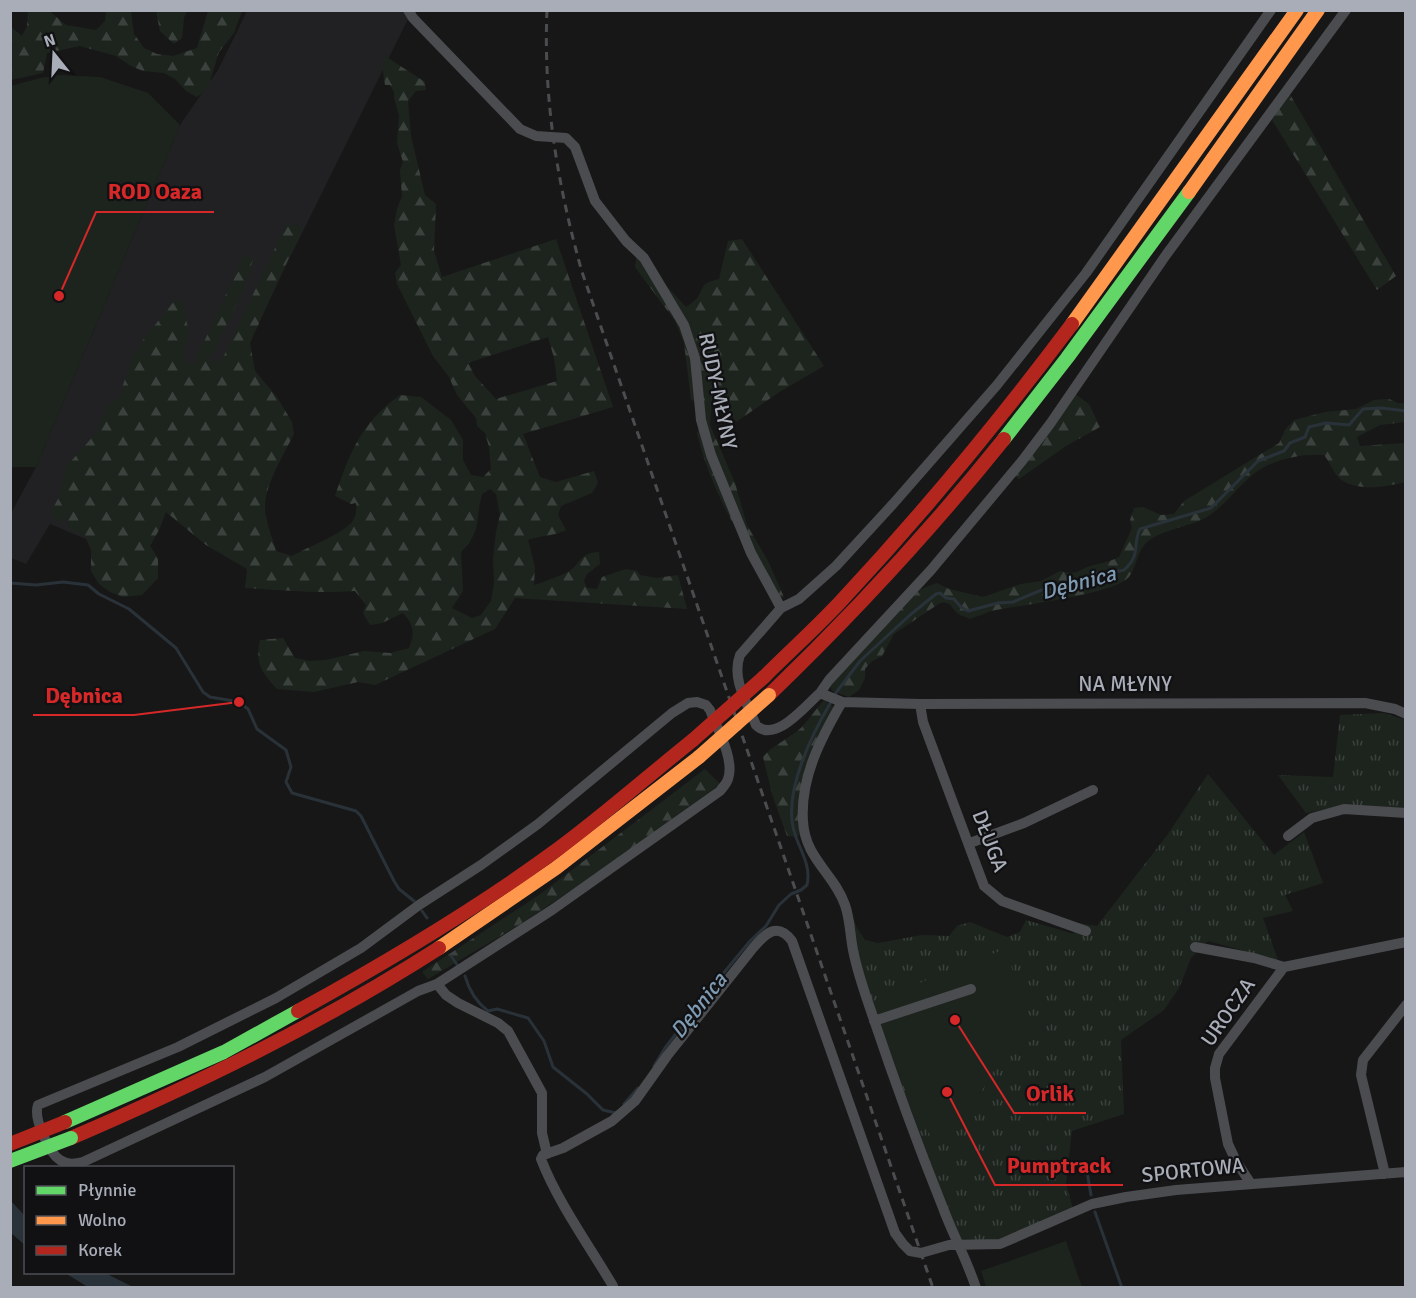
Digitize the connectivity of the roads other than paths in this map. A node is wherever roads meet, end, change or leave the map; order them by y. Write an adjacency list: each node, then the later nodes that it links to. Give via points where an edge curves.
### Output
1 (408, 10): 6 (street, RUDY-MŁYNY, via 520,129 536,136 566,138 575,147 595,201 644,258 684,325 695,358 701,420 711,455 752,553)
2 (1271, 10): 6 (street, via 1086,273 997,385 836,566)
3 (1297, 10): 23 (main road, bridge, via 1112,268 963,464 820,623 693,740 558,849 370,972 224,1052)
4 (1318, 10): 25 (main road, bridge, via 1081,339 993,453 832,635 699,757 566,862 379,986 230,1067)
5 (1346, 10): 7 (street, via 1186,227 1022,461)
6 (782, 609): 7 (street, via 737,662 735,672 756,725 761,730 780,728)
7 (820, 693): 8 (street)
8 (842, 702): 9 (street, NA MŁYNY); 22 (street, via 825,731 807,777 802,820 814,859 837,887 846,907 853,951)
9 (920, 704): 10 (street, NA MŁYNY, via 1340,703 1395,709); 14 (street, DŁUGA, via 923,722)
10 (1406, 714)
11 (1093, 790): 14 (street, via 1024,823)
12 (1406, 813): 13 (street, via 1344,809 1312,818)
13 (1288, 836)
14 (970, 843): 15 (street, DŁUGA, via 984,886 1002,901)
15 (1086, 932)
16 (1406, 942): 18 (street)
17 (1195, 947): 18 (street)
18 (1284, 967): 28 (street, UROCZA, via 1219,1054 1215,1068 1228,1144)
19 (437, 984): 19 (street, via 265,1077 83,1162 74,1164 55,1156 37,1123 38,1106 178,1047 276,998 361,948 538,824 672,713 688,703 706,705 729,759 728,779 720,791 552,910); 24 (street, via 452,999 508,1031 542,1093 542,1133)
20 (971, 989): 22 (street)
21 (1406, 1005): 27 (street, via 1362,1060 1361,1075)
22 (874, 1021): 29 (street)
23 (10, 1144)
24 (547, 1154): 29 (street, SPORTOWA, via 621,1115 753,948 764,935 777,930 792,941 895,1233 910,1251 921,1253); 30 (street, via 541,1160 546,1172)
25 (10, 1161)
26 (1406, 1172): 27 (street, SPORTOWA)
27 (1385, 1174): 28 (street, SPORTOWA)
28 (1251, 1184): 29 (street, SPORTOWA, via 1092,1204 1000,1244)
29 (957, 1245): 31 (street)
30 (613, 1286)
31 (976, 1287)

